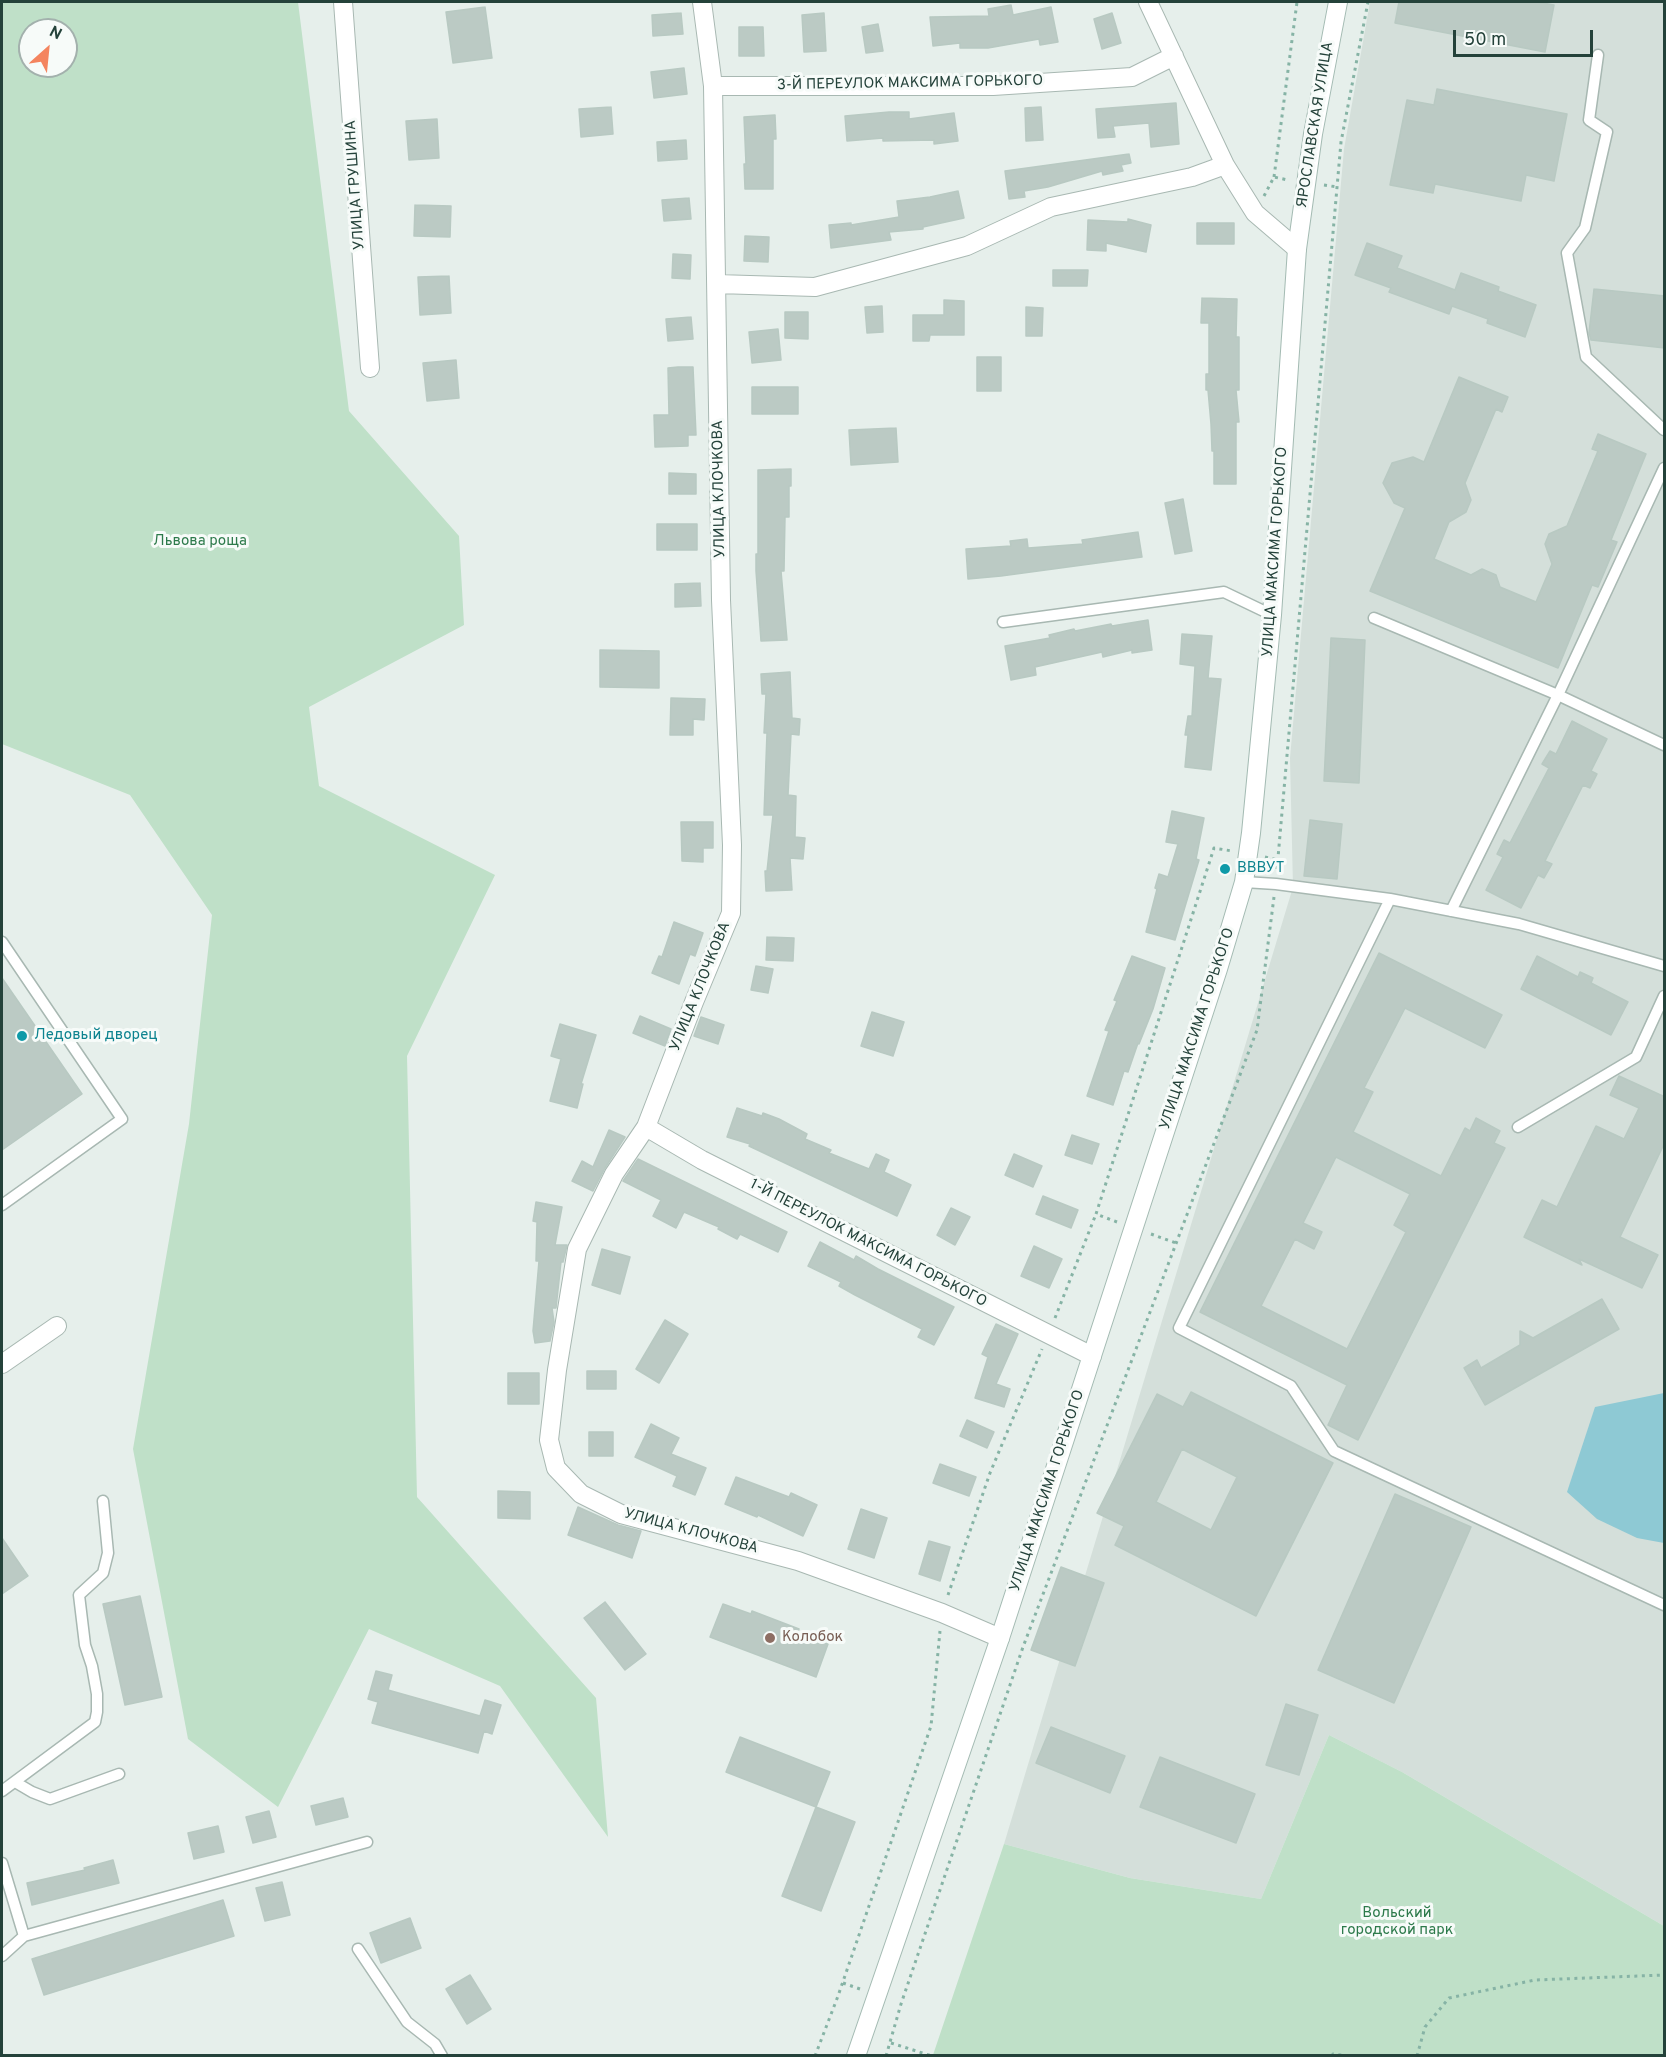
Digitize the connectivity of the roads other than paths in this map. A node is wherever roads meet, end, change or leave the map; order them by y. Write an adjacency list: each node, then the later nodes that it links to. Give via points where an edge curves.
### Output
1 (342, 2): 11 (street, УЛИЦА ГРУШИНА)
2 (702, 2): 7 (street, УЛИЦА КЛОЧКОВА)
3 (1148, 2): 6 (street)
4 (1338, 2): 9 (street, ЯРОСЛАВСКАЯ УЛИЦА, via 1313,134)
5 (1598, 55): 12 (lane, via 1589,120 1607,132 1585,228 1567,253 1586,357)
6 (1174, 56): 7 (street, 3-Й ПЕРЕУЛОК МАКСИМА ГОРЬКОГО, via 1132,77 993,86); 8 (street)
7 (713, 86): 10 (street, УЛИЦА КЛОЧКОВА)
8 (1225, 165): 9 (street, via 1255,213); 10 (street, via 1192,177 1051,207 967,246 815,287)
9 (1297, 249): 14 (street, УЛИЦА МАКСИМА ГОРЬКОГО)
10 (717, 284): 25 (street, УЛИЦА КЛОЧКОВА, via 721,600 732,845 731,914)
11 (370, 368)
12 (1665, 430)
13 (1665, 468): 17 (lane)
14 (1272, 615): 16 (lane, via 1224,592); 19 (street, УЛИЦА МАКСИМА ГОРЬКОГО)
15 (1374, 618): 17 (lane)
16 (1003, 622)
17 (1558, 695): 18 (lane); 21 (lane)
18 (1665, 745)
19 (1244, 882): 20 (lane); 29 (street, УЛИЦА МАКСИМА ГОРЬКОГО)
20 (1390, 899): 21 (lane); 32 (lane, via 1179,1328 1291,1386 1334,1451)
21 (1451, 911): 23 (lane, via 1519,924)
22 (2, 942): 27 (lane, via 122,1119)
23 (1665, 966)
24 (1665, 996): 26 (lane, via 1636,1058)
25 (646, 1127): 29 (street, 1-Й ПЕРЕУЛОК МАКСИМА ГОРЬКОГО, via 702,1160); 33 (street, УЛИЦА КЛОЧКОВА, via 614,1174 577,1249 549,1440 556,1468 581,1494 621,1514 798,1561)
26 (1518, 1127)
27 (2, 1205)
28 (57, 1326): 30 (street)
29 (1092, 1356): 33 (street, УЛИЦА МАКСИМА ГОРЬКОГО)
30 (2, 1364)
31 (103, 1502): 35 (lane, via 108,1553 103,1573 79,1595 85,1645 97,1694 95,1722)
32 (1665, 1605)
33 (1000, 1638): 43 (street, УЛИЦА МАКСИМА ГОРЬКОГО)
34 (119, 1774): 35 (lane, via 50,1799)
35 (15, 1782): 36 (lane)
36 (2, 1791)
37 (367, 1842): 39 (lane)
38 (2, 1863): 39 (lane)
39 (24, 1936): 41 (lane)
40 (358, 1949): 42 (lane, via 407,2022 435,2044)
41 (2, 1956)
42 (442, 2055)
43 (856, 2055)

